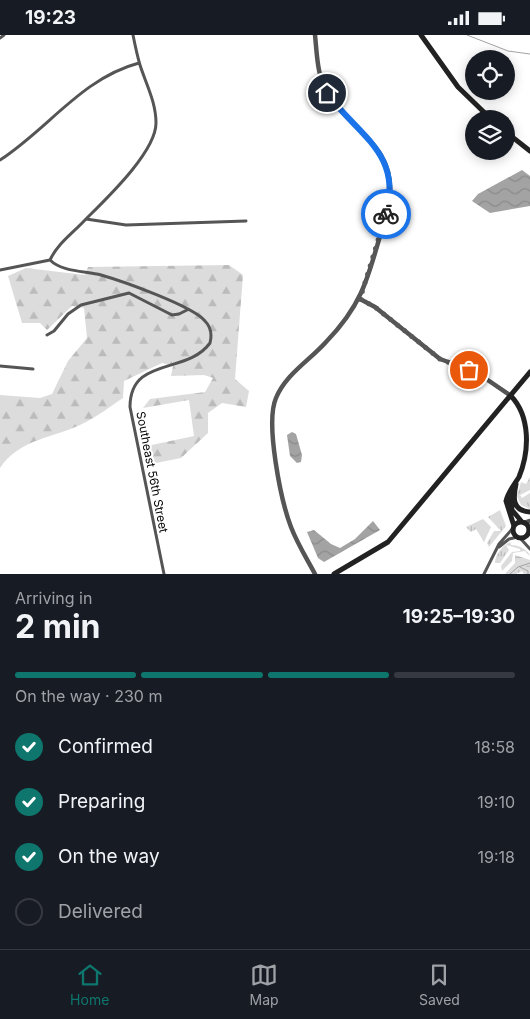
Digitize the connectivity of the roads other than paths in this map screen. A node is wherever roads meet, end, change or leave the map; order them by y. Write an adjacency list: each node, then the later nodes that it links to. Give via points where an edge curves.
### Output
1 (4, 35): 5 (street)
2 (133, 35): 6 (street)
3 (314, 35): 15 (street, via 327,93 377,147 388,173 389,202)
4 (421, 35): 7 (main road, via 458,87)
5 (0, 39)
6 (139, 63): 10 (street, via 117,69 95,82); 11 (street, via 153,101 155,132 144,156)
7 (482, 110)
8 (515, 138): 9 (main road)
9 (529, 150)
10 (0, 160)
11 (86, 219): 12 (street, via 126,225); 13 (street, via 55,250)
12 (246, 221)
13 (50, 260): 14 (street); 16 (street, Southeast 56th Street, via 64,268 142,288)
14 (0, 271)
15 (360, 299): 21 (street, via 375,307 440,359 480,375); 32 (street, via 334,335 283,385 274,401 272,439 288,518)
16 (187, 310): 17 (street, via 172,315 129,293 81,305 68,313); 31 (street, Southeast 56th Street, via 200,315 207,323 210,343 193,358 142,376 135,385 130,402)
17 (47, 335)
18 (0, 366): 19 (street)
19 (33, 369)
20 (530, 372): 21 (main road)
21 (510, 396): 22 (main road, via 524,409 530,427 528,452); 33 (main road, via 388,542)
22 (518, 479): 23 (main road); 24 (main road, via 514,501 518,508)
23 (510, 491): 25 (main road, via 512,510); 26 (main road, via 506,505)
24 (530, 512)
25 (525, 522): 26 (main road); 27 (main road)
26 (514, 527): 28 (main road, via 514,533); 29 (street)
27 (529, 531): 28 (main road, via 524,537)
28 (519, 537): 29 (street); 30 (street)
29 (496, 549): 34 (street)
30 (530, 549)
31 (164, 574)
32 (315, 574)
33 (334, 574)
34 (484, 574)

